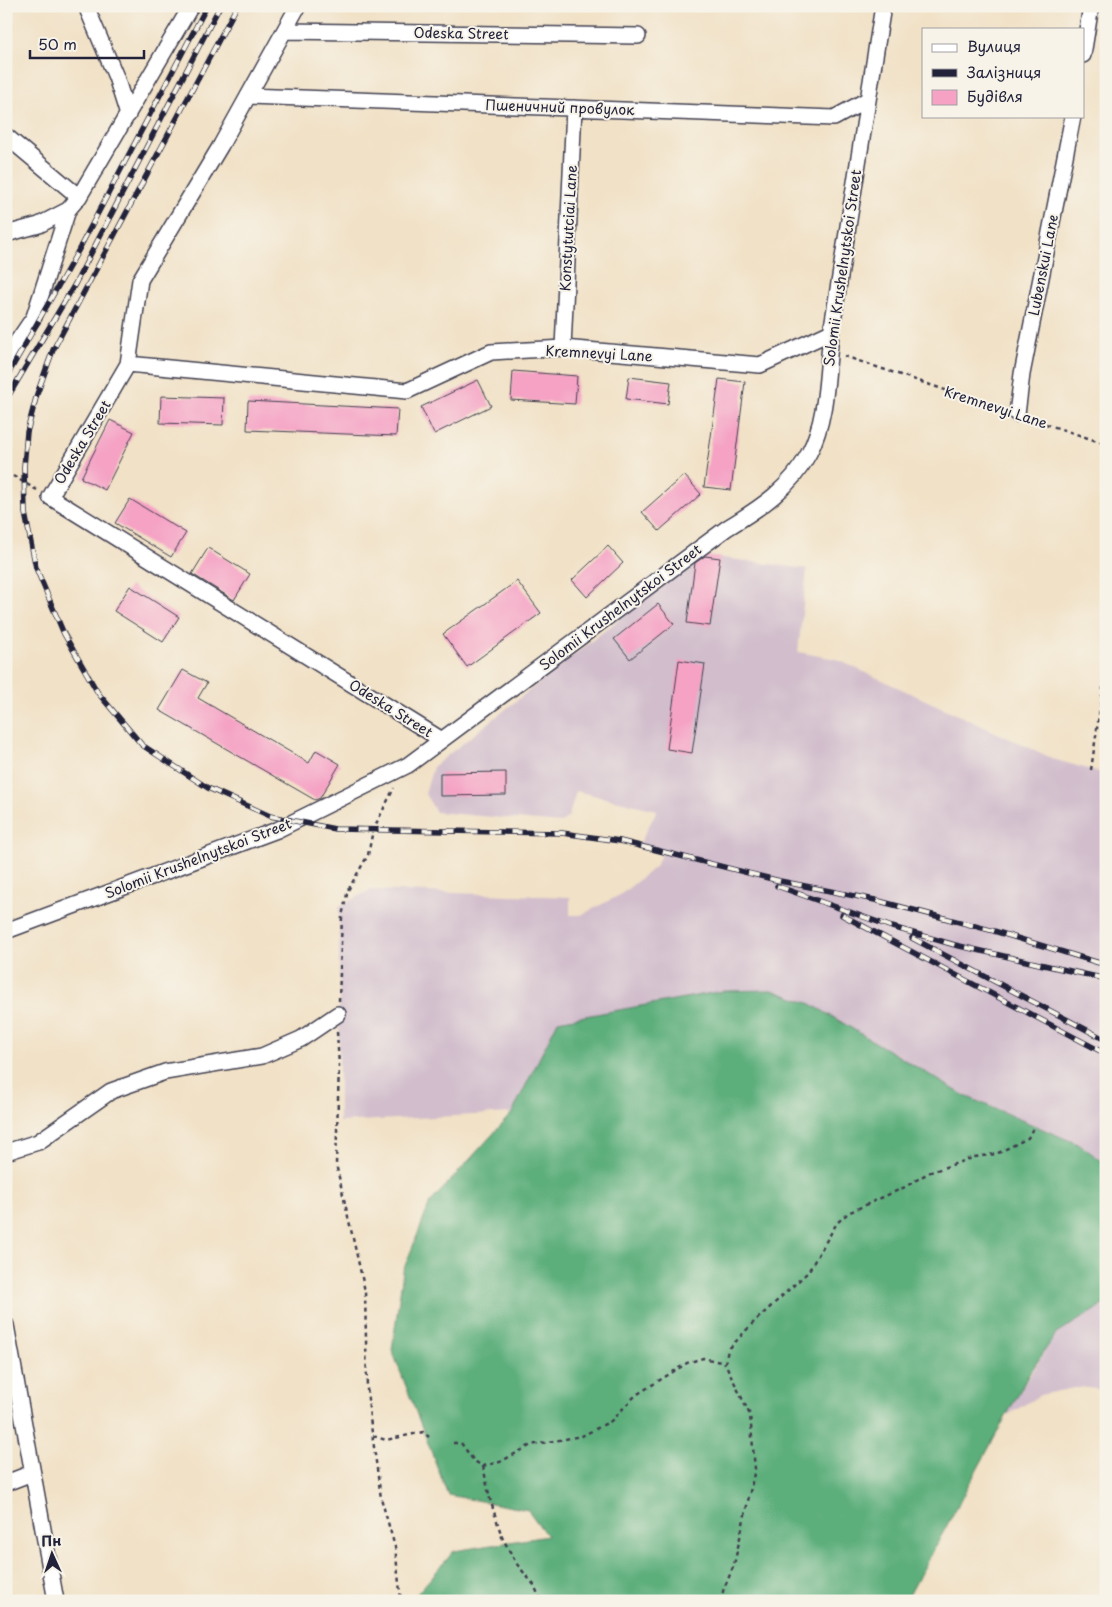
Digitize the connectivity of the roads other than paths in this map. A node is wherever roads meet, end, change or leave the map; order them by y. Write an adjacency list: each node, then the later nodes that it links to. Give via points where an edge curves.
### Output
1 (86, 6): 12 (street)
2 (191, 6): 12 (street)
3 (298, 6): 6 (street, Odeska Street)
4 (884, 6): 10 (street, Solomii Krushelnytskoi Street)
5 (1091, 6): 8 (street)
6 (285, 31): 7 (street, Odeska Street); 9 (street, Odeska Street)
7 (638, 36)
8 (1084, 49)
9 (248, 96): 11 (street, Пшеничний провулок); 21 (street, Odeska Street, via 140,280)
10 (867, 100): 11 (street, Пшеничний провулок, via 834,118); 18 (street, Solomii Krushelnytskoi Street)
11 (574, 108): 19 (street, Konstytutciai Lane)
12 (128, 115): 15 (street)
13 (1073, 118): 22 (street, Lubenskui Lane)
14 (6, 136): 15 (street)
15 (79, 197): 16 (street)
16 (68, 210): 17 (street, via 39,225); 20 (street, via 34,317)
17 (6, 234)
18 (831, 332): 19 (street, Kremnevyi Lane, via 760,365); 23 (street, Solomii Krushelnytskoi Street, via 820,426 810,452 792,480 763,506 727,528)
19 (563, 348): 21 (street, Kremnevyi Lane, via 491,352 406,391)
20 (6, 358)
21 (128, 364): 23 (street, Odeska Street, via 50,497)
22 (1017, 414)
23 (442, 740): 24 (street, Solomii Krushelnytskoi Street, via 408,764 278,830)
24 (6, 931)
25 (338, 1014): 26 (street, via 300,1039 262,1056 165,1072 111,1091 38,1142)
26 (6, 1152)
27 (6, 1325): 28 (street)
28 (32, 1473): 29 (street); 30 (street)
29 (6, 1484)
30 (56, 1601)

